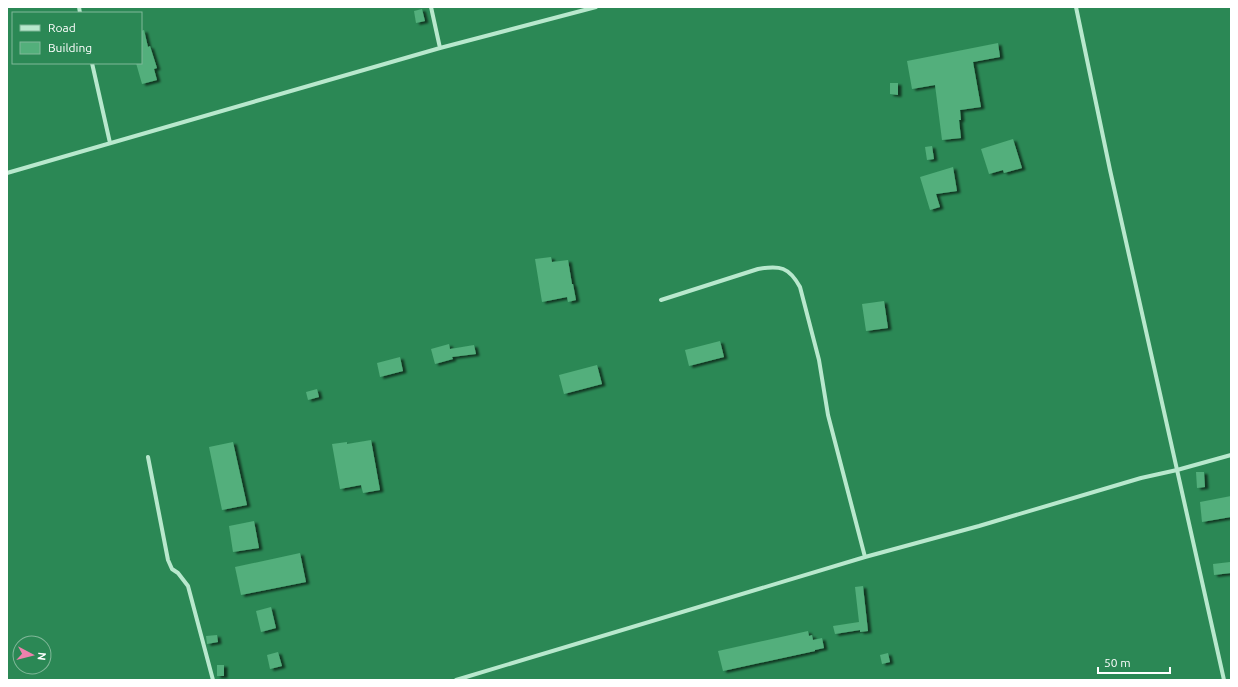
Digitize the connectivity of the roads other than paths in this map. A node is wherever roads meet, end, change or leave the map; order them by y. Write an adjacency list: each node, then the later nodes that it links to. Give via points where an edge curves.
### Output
1 (431, 7): 4 (street)
2 (596, 7): 4 (street)
3 (1076, 7): 11 (street)
4 (440, 48): 6 (street)
5 (92, 64): 6 (street)
6 (110, 143): 7 (street)
7 (7, 173)
8 (661, 300): 12 (street, via 769,267 787,270 795,277 800,287 819,360 828,415)
9 (1231, 455): 11 (street)
10 (148, 457): 13 (street, via 168,560 172,569 188,586)
11 (1177, 470): 12 (street); 15 (street)
12 (865, 557): 14 (street)
13 (214, 680)
14 (456, 680)
15 (1224, 680)

